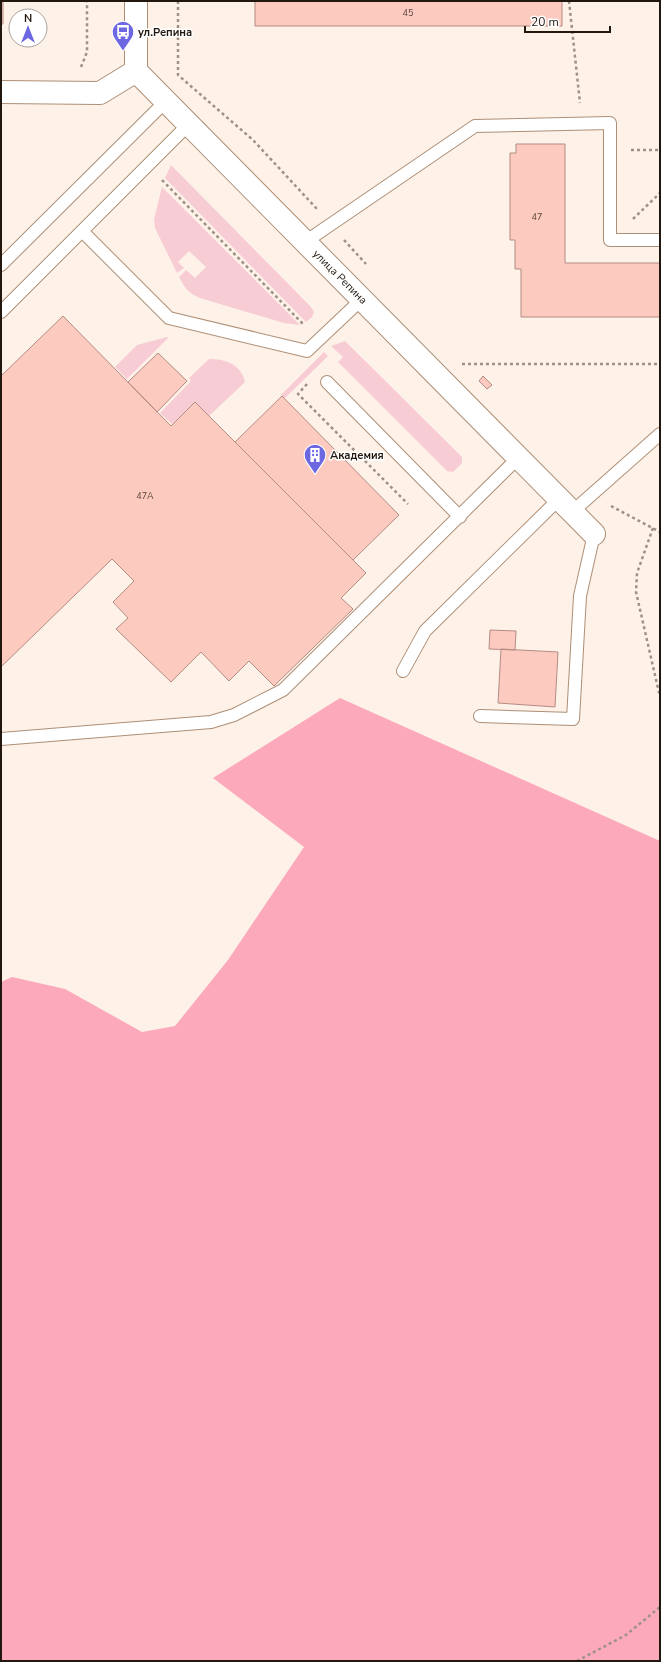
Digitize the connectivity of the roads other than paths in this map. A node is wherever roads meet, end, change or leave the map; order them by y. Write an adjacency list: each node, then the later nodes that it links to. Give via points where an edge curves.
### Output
1 (136, 1): 2 (street)
2 (136, 70): 3 (street, via 100,93); 4 (street, улица Репина)
3 (1, 92)
4 (166, 101): 5 (street, улица Репина); 9 (lane)
5 (189, 124): 6 (lane); 8 (street, улица Репина)
6 (82, 231): 10 (lane, via 169,318 307,351); 11 (lane)
7 (660, 240): 8 (lane, via 610,240 610,123 475,126)
8 (305, 242): 10 (street, улица Репина)
9 (2, 263)
10 (362, 299): 14 (street, улица Репина)
11 (1, 312)
12 (327, 382): 16 (lane)
13 (660, 434): 15 (lane, via 590,495)
14 (519, 458): 15 (street, улица Репина); 16 (lane)
15 (566, 505): 17 (street, улица Репина); 18 (lane, via 425,631)
16 (460, 517): 20 (lane, via 283,690 234,715 211,722)
17 (594, 534): 19 (lane, via 580,596 572,719)
18 (403, 671)
19 (480, 716)
20 (1, 739)

